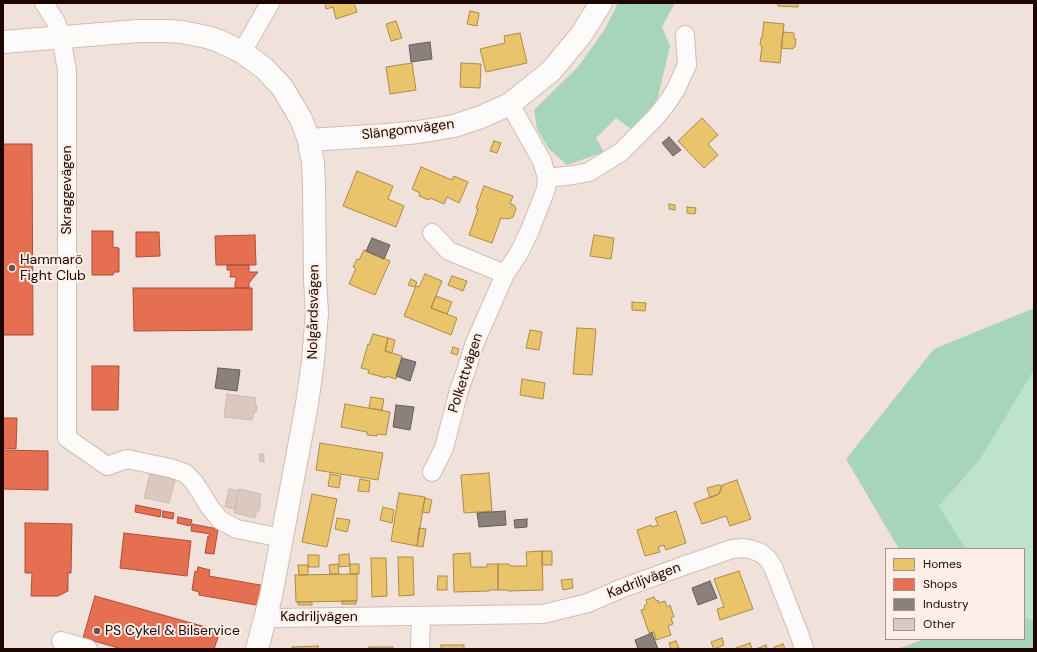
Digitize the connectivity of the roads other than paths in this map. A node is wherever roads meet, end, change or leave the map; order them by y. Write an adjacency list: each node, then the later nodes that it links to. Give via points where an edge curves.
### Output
1 (44, 3): 5 (street, Skraggevägen, via 56,22)
2 (270, 3): 7 (street)
3 (601, 3): 8 (street, Slängomvägen, via 581,35 551,71)
4 (685, 35): 10 (street, via 687,65 676,89 655,118 621,152 589,172)
5 (61, 37): 6 (street); 7 (street, via 168,31 207,37); 14 (street, Skraggevägen, via 67,70 67,438 107,466 126,459 185,473 220,520 237,529)
6 (3, 42)
7 (242, 52): 9 (street, Nolgårdsvägen, via 264,68 282,87 301,119)
8 (510, 104): 9 (street, Slängomvägen, via 454,126 387,135); 10 (street, via 542,161)
9 (309, 140): 14 (street, Nolgårdsvägen, via 314,184 316,313 313,361)
10 (546, 178): 12 (street, Polkettvägen, via 546,189 530,230)
11 (432, 233): 12 (street, via 450,251)
12 (505, 274): 13 (street, Polkettvägen, via 474,345 444,448)
13 (432, 472)
14 (282, 538): 15 (street, Nolgårdsvägen)
15 (266, 616): 16 (street, Kadriljvägen); 19 (street, Nolgårdsvägen)
16 (421, 617): 20 (street); 21 (street, Kadriljvägen, via 543,614 564,610 732,549 744,548 761,553 773,567)
17 (61, 642): 18 (street)
18 (88, 649)
19 (257, 649)
20 (420, 649)
21 (804, 649)

